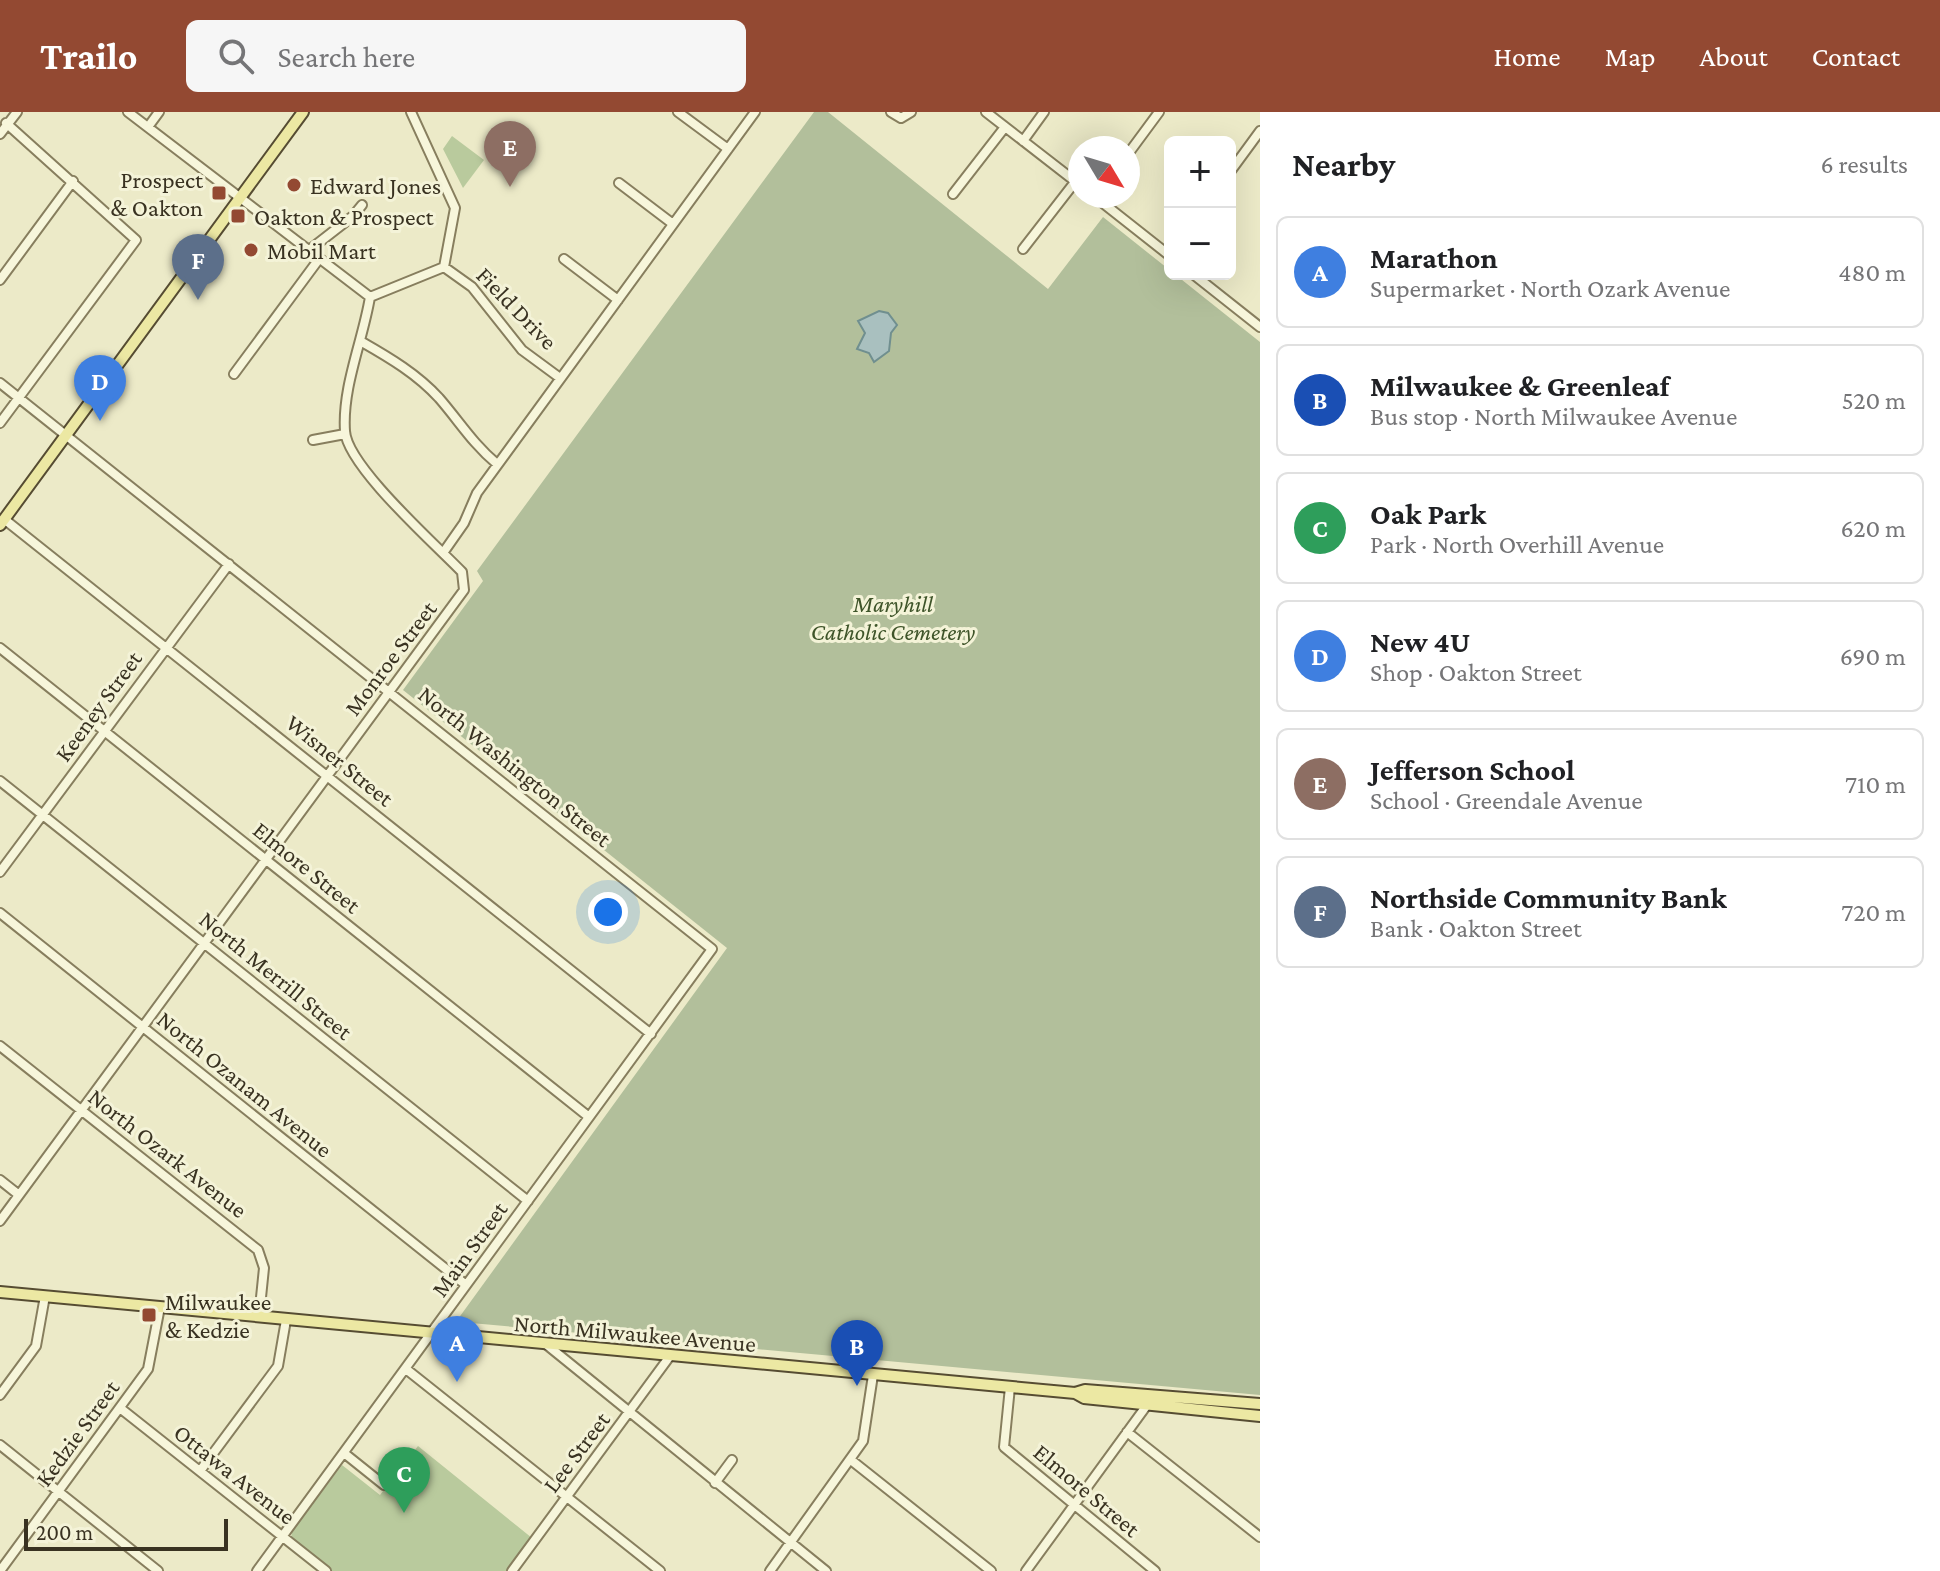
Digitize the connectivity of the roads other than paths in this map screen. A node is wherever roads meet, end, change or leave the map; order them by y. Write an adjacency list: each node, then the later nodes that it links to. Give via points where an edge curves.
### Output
1 (3, 112): 14 (street)
2 (17, 112): 14 (street)
3 (128, 112): 15 (street)
4 (159, 112): 15 (street)
5 (303, 112): 28 (main road)
6 (411, 112): 37 (street, via 455,208)
7 (678, 112): 21 (street)
8 (755, 112): 21 (street)
9 (891, 112): 10 (street, via 901,118)
10 (911, 112)
11 (986, 112): 16 (street)
12 (1044, 112): 20 (street)
13 (1159, 112): 19 (street)
14 (6, 123): 18 (street); 24 (street)
15 (148, 127): 28 (street)
16 (1005, 127): 20 (street); 26 (street)
17 (1260, 131): 22 (street)
18 (0, 134)
19 (1140, 138)
20 (1023, 141): 23 (street)
21 (728, 149): 31 (street)
22 (1236, 164)
23 (1068, 175)
24 (73, 181): 38 (street); 47 (street, via 136,240)
25 (619, 183): 31 (street)
26 (953, 194)
27 (1068, 195): 32 (street)
28 (239, 199): 34 (street); 50 (main road)
29 (362, 205): 34 (street)
30 (1111, 208): 33 (street)
31 (673, 224): 41 (street)
32 (1023, 249)
33 (1164, 250)
34 (308, 251): 35 (street)
35 (319, 259): 40 (street); 44 (street)
36 (564, 259): 41 (street)
37 (444, 267): 40 (street); 45 (street, Field Drive, via 472,287 522,350)
38 (0, 280)
39 (1201, 280): 42 (street)
40 (370, 297): 43 (street)
41 (618, 300): 45 (street)
42 (1260, 327)
43 (362, 342): 49 (street, via 346,405); 52 (street, via 413,374)
44 (234, 374)
45 (560, 378): 52 (street)
46 (0, 383): 47 (street, North Washington Street)
47 (19, 397): 48 (street); 50 (street, North Washington Street)
48 (0, 423)
49 (345, 434): 51 (street); 54 (street, Monroe Street, via 368,475)
50 (67, 435): 53 (main road); 55 (street, North Washington Street)
51 (313, 440)
52 (497, 464): 54 (street)
53 (2, 522): 56 (street, Wisner Street)
54 (443, 553): 58 (street, Monroe Street, via 462,572 464,590)
55 (229, 564): 56 (street, Keeney Street); 58 (street, North Washington Street)
56 (166, 647): 59 (street, Keeney Street); 60 (street, Wisner Street)
57 (0, 648): 59 (street, Elmore Street)
58 (390, 692): 60 (street, Monroe Street); 67 (street, North Washington Street)
59 (104, 731): 62 (street, Keeney Street); 63 (street, Elmore Street)
60 (328, 776): 63 (street, Monroe Street); 69 (street, Wisner Street)
61 (0, 781): 62 (street, North Merrill Street)
62 (43, 815): 64 (street, Keeney Street); 66 (street, North Merrill Street)
63 (266, 860): 66 (street, Monroe Street); 72 (street, Elmore Street)
64 (0, 872)
65 (0, 913): 68 (street, North Ozanam Avenue)
66 (204, 944): 68 (street, Monroe Street); 75 (street, North Merrill Street)
67 (712, 949): 69 (street, Main Street)
68 (143, 1028): 71 (street, Monroe Street); 77 (street, North Ozanam Avenue)
69 (651, 1034): 72 (street, Main Street)
70 (0, 1046): 71 (street, North Ozark Avenue)
71 (82, 1110): 74 (street, Monroe Street); 81 (street, North Ozark Avenue, via 258,1250 264,1268)
72 (589, 1117): 75 (street, Main Street)
73 (0, 1180): 74 (street)
74 (19, 1195): 76 (street, Monroe Street)
75 (528, 1201): 77 (street, Main Street)
76 (0, 1221)
77 (466, 1285): 83 (street, Main Street)
78 (0, 1292): 79 (main road, North Milwaukee Avenue)
79 (45, 1296): 80 (main road, North Milwaukee Avenue); 90 (street, via 36,1346)
80 (160, 1307): 81 (main road, North Milwaukee Avenue); 93 (street, Kedzie Street, via 151,1362)
81 (259, 1317): 82 (main road, North Milwaukee Avenue)
82 (286, 1320): 83 (main road, North Milwaukee Avenue); 101 (street, via 278,1366)
83 (432, 1333): 84 (main road, North Milwaukee Avenue); 86 (street, Main Street)
84 (547, 1345): 85 (main road, North Milwaukee Avenue); 94 (street)
85 (670, 1356): 87 (main road, North Milwaukee Avenue); 94 (street, Lee Street)
86 (406, 1369): 98 (street, Main Street); 105 (street)
87 (873, 1375): 88 (main road, North Milwaukee Avenue); 100 (street, via 867,1432)
88 (1010, 1387): 89 (main road, North Milwaukee Avenue); 106 (street, Elmore Street, via 1004,1447)
89 (1075, 1393): 91 (main road, North Milwaukee Avenue); 92 (main road, North Milwaukee Avenue)
90 (0, 1395)
91 (1260, 1404)
92 (1147, 1405): 95 (main road, North Milwaukee Avenue); 96 (street)
93 (120, 1408): 101 (street, Ottawa Avenue); 104 (street, Kedzie Street)
94 (629, 1414): 102 (street); 105 (street, Lee Street)
95 (1260, 1416)
96 (1127, 1432): 106 (street); 108 (street)
97 (0, 1445): 104 (street)
98 (344, 1453): 103 (street); 107 (street, Main Street)
99 (732, 1460): 102 (street)
100 (851, 1460): 109 (street); 118 (street)
101 (200, 1471): 107 (street, Ottawa Avenue)
102 (715, 1483): 109 (street)
103 (384, 1485)
104 (58, 1492): 110 (street, Kedzie Street); 111 (street)
105 (567, 1497): 114 (street, Lee Street); 115 (street)
106 (1073, 1505): 119 (street); 120 (street, Elmore Street)
107 (283, 1537): 112 (street, Main Street); 113 (street, Ottawa Avenue)
108 (1260, 1537)
109 (791, 1543): 116 (street); 117 (street)
110 (0, 1571)
111 (158, 1571)
112 (257, 1571)
113 (326, 1571)
114 (512, 1571)
115 (660, 1571)
116 (770, 1571)
117 (826, 1571)
118 (991, 1571)
119 (1026, 1571)
120 (1155, 1571)

